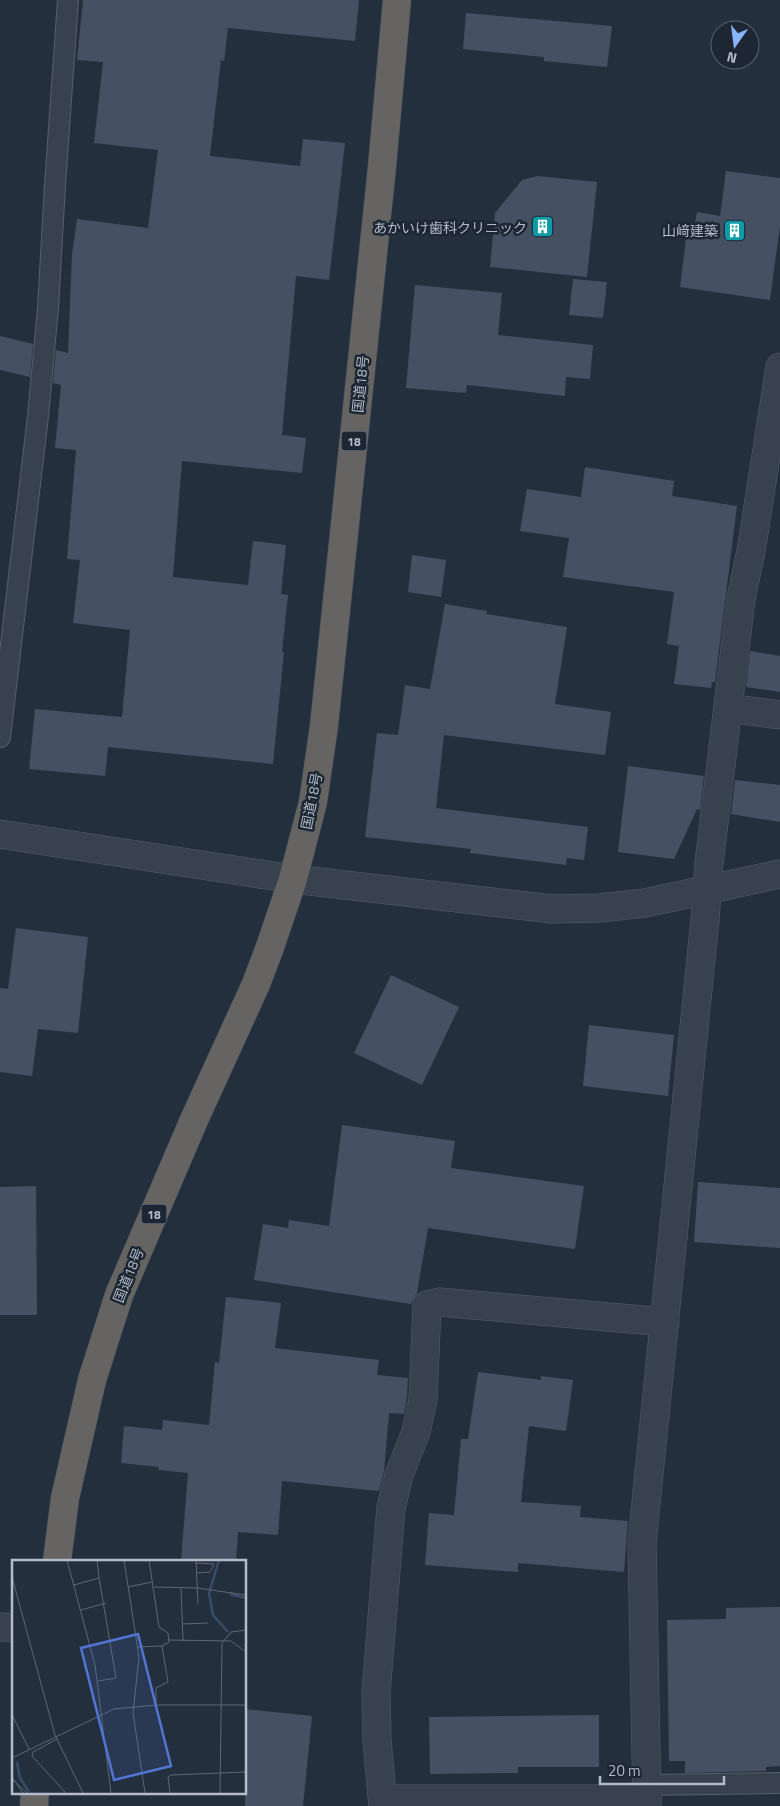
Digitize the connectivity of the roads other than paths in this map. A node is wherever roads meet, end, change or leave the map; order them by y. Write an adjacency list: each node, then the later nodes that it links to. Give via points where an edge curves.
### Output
1 (68, 0): 6 (lane, via 48,308)
2 (397, 0): 9 (highway, 国道18号 / 18, via 324,726 313,802)
3 (780, 367): 4 (street, via 741,599)
4 (728, 708): 5 (street); 10 (street)
5 (780, 715)
6 (0, 737)
7 (0, 834): 9 (street)
8 (780, 874): 10 (street)
9 (293, 879): 10 (street, via 552,909 646,903); 12 (highway, 国道18号 / 18, via 256,984 119,1295 90,1389 65,1498)
10 (708, 890): 11 (street)
11 (664, 1322): 14 (street, via 642,1543); 15 (street, via 439,1302 427,1305 423,1400 391,1508 376,1692)
12 (58, 1560)
13 (780, 1783): 14 (lane)
14 (646, 1797): 15 (street)
15 (383, 1803)

